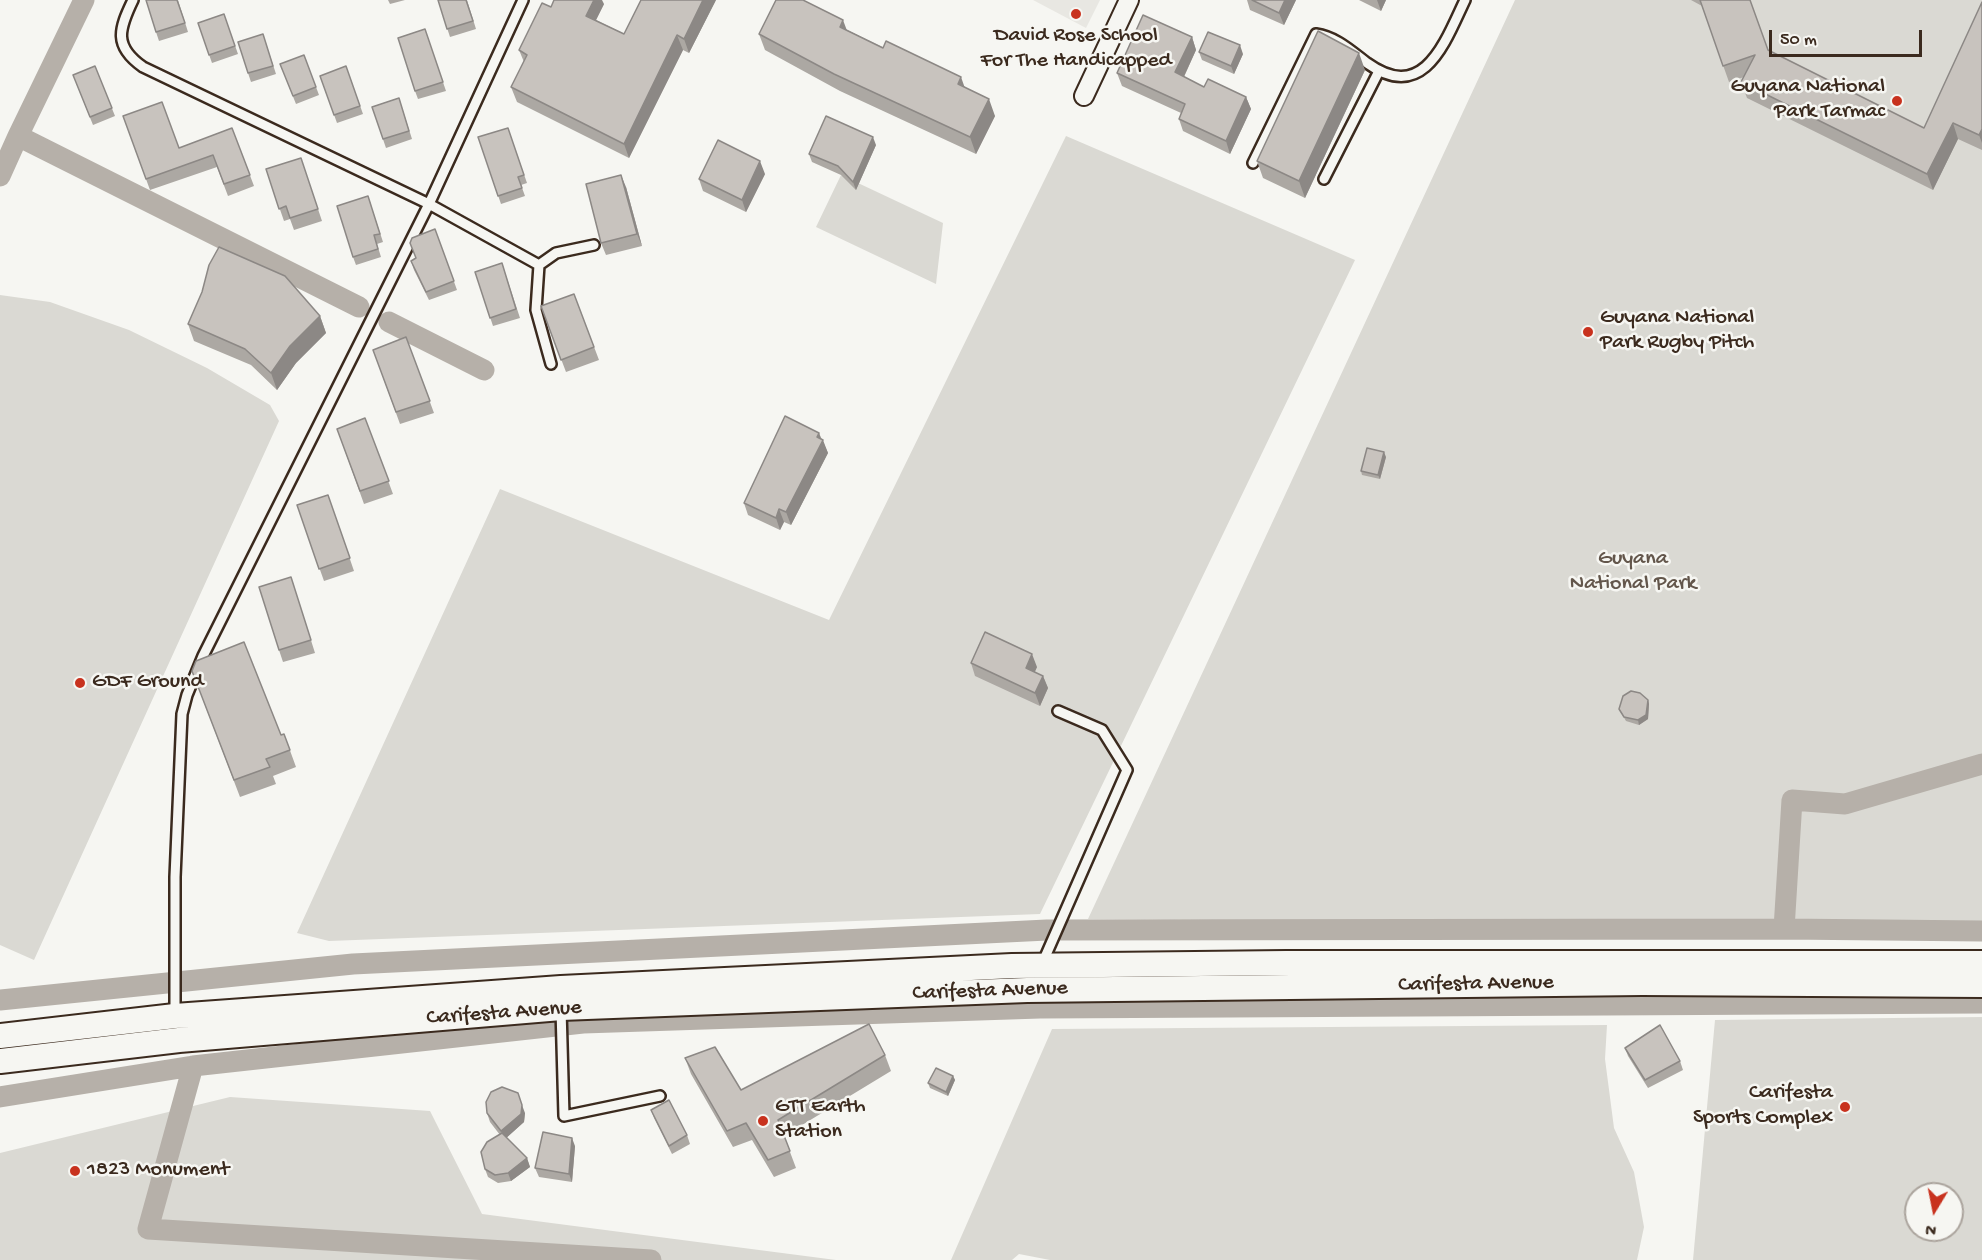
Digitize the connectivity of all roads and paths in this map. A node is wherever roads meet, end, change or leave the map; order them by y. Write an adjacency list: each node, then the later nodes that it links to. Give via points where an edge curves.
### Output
1 (133, 0): 9 (lane, via 123,21 122,41 131,59 142,67)
2 (523, 0): 9 (lane)
3 (1129, 0): 6 (street)
4 (1465, 0): 5 (lane, via 1440,54 1422,72 1396,76)
5 (1379, 71): 7 (lane, via 1331,36 1316,34); 8 (lane)
6 (1084, 96)
7 (1253, 163)
8 (1324, 179)
9 (429, 204): 11 (lane); 18 (lane, via 187,695 178,759)
10 (594, 245): 11 (lane, via 556,253)
11 (539, 265): 12 (lane, via 536,310)
12 (551, 364)
13 (1058, 711): 15 (lane, via 1102,730 1127,770)
14 (1982, 963): 15 (main road, Carifesta Avenue, via 1286,963)
15 (1037, 972): 16 (main road, Carifesta Avenue); 17 (main road, Carifesta Avenue); 18 (main road, Carifesta Avenue, via 561,988)
16 (1982, 986)
17 (561, 1008): 18 (main road, Carifesta Avenue); 21 (lane, via 564,1116)
18 (177, 1028): 19 (main road, Carifesta Avenue); 20 (main road, Carifesta Avenue)
19 (0, 1036)
20 (0, 1061)
21 (660, 1096)

